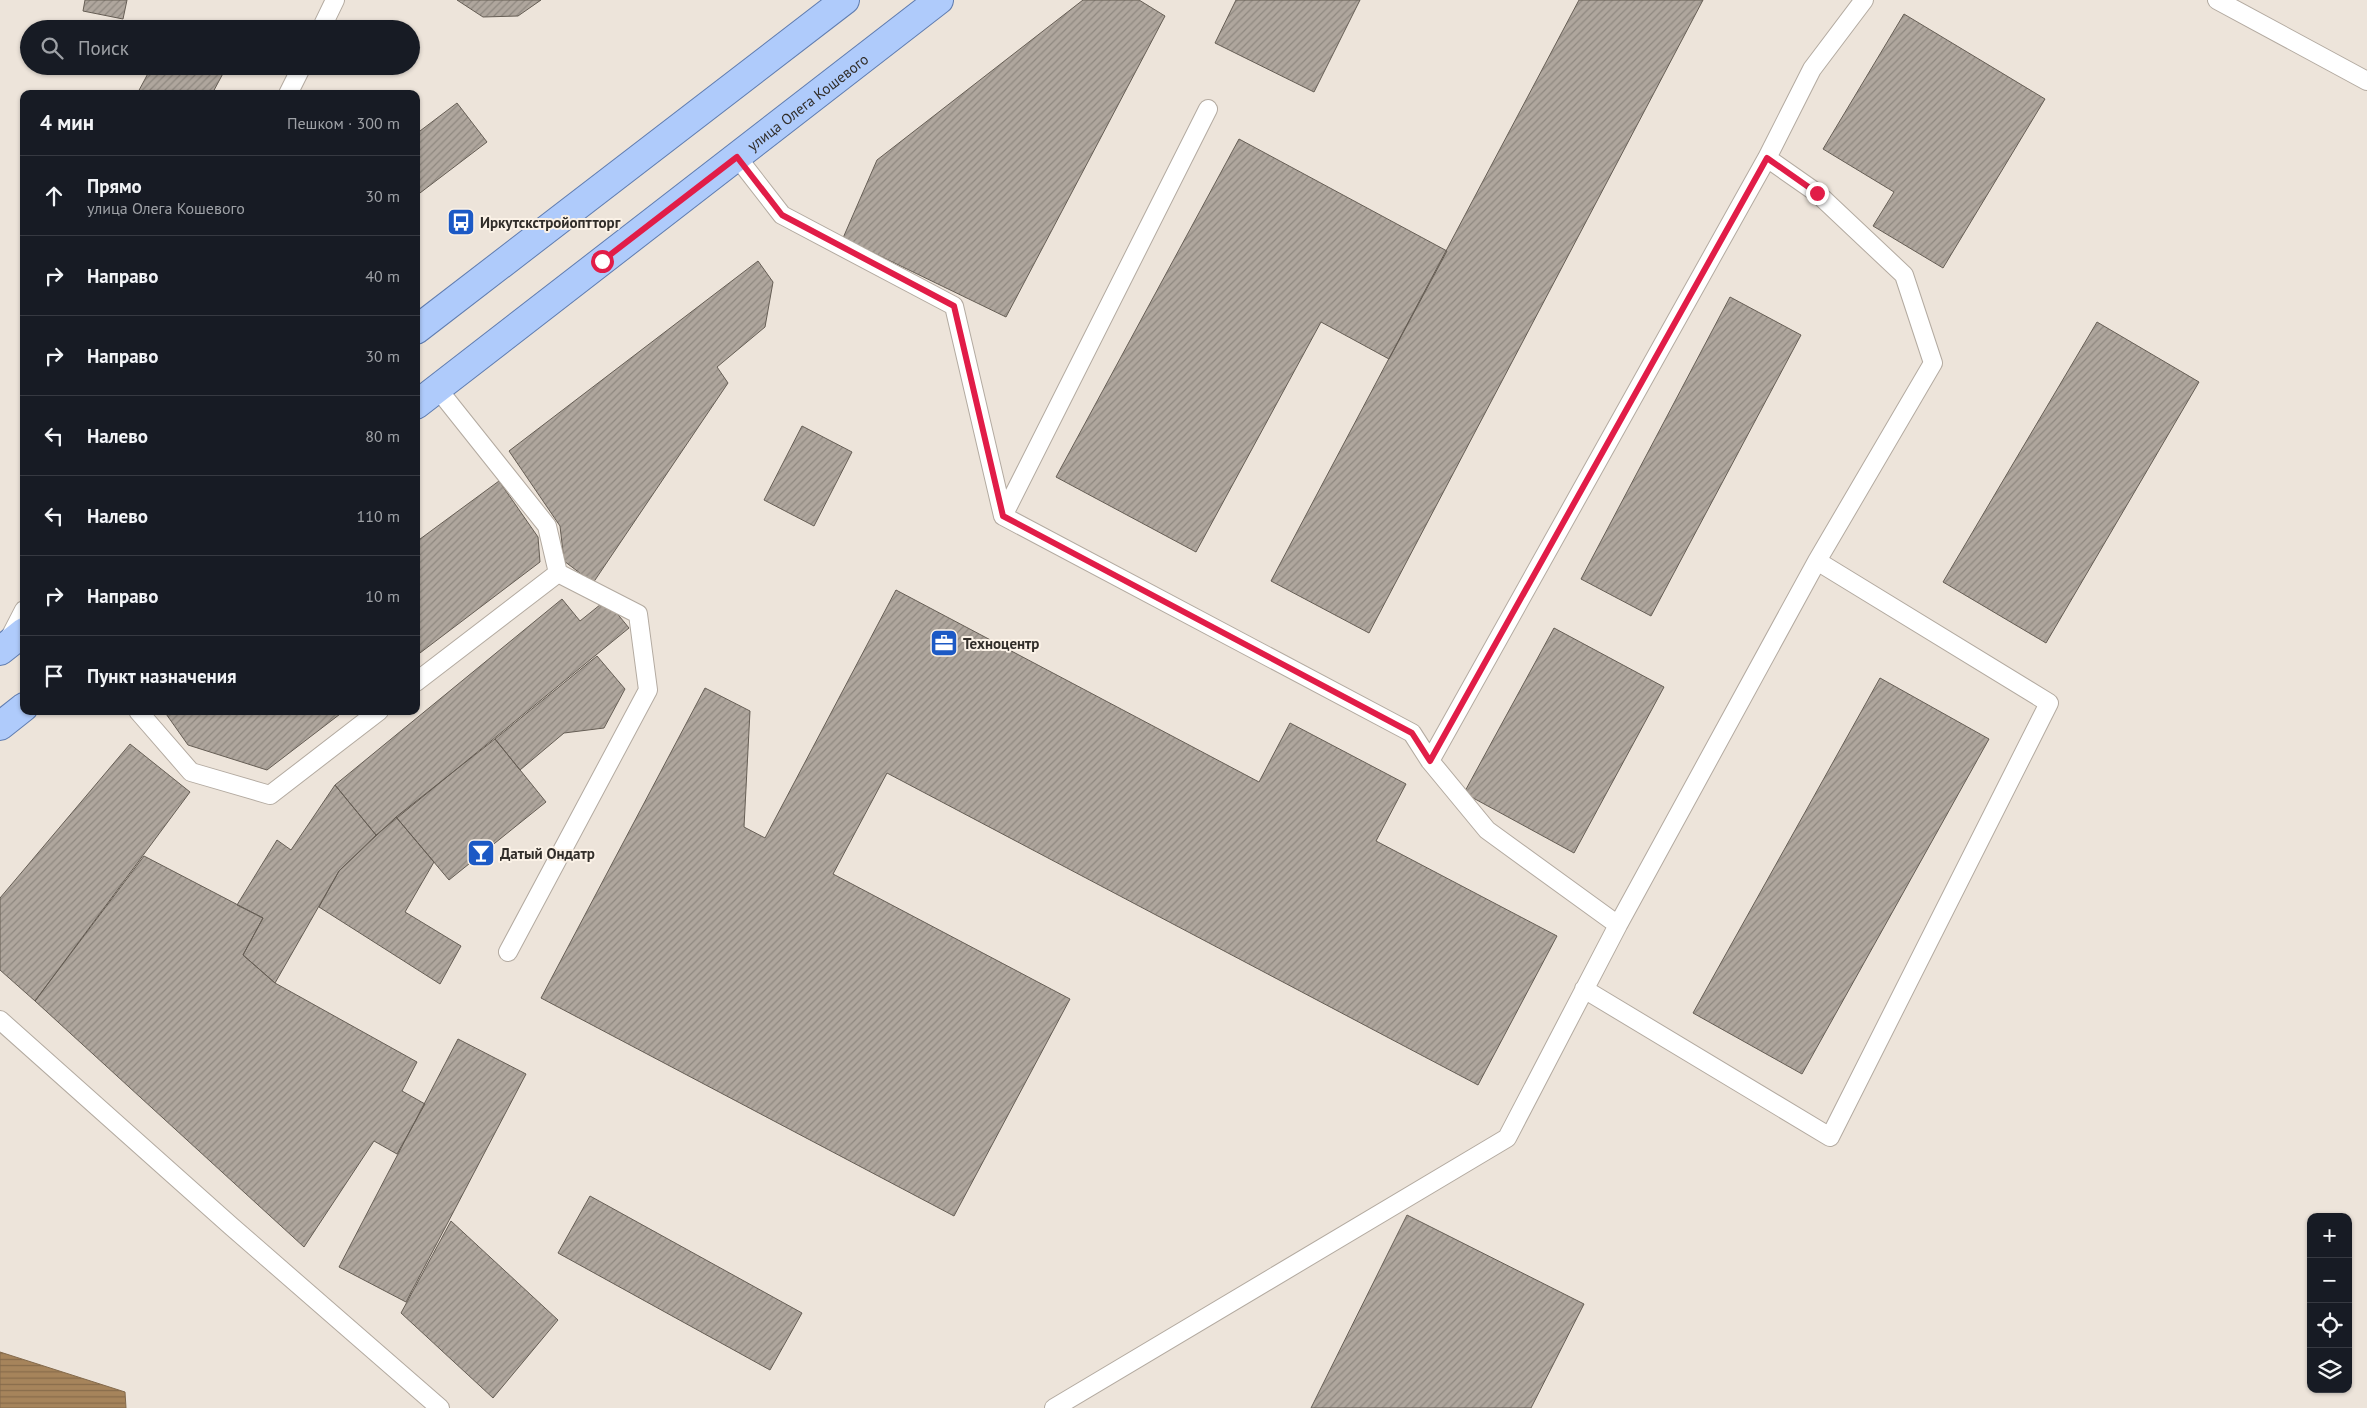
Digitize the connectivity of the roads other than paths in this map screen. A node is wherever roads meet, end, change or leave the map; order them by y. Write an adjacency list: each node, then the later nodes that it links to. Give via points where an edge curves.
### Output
1 (335, 0): 6 (lane)
2 (845, 0): 13 (main road)
3 (939, 0): 11 (main road, улица Олега Кошевого)
4 (1864, 0): 12 (lane, via 1812,70)
5 (2217, 0): 8 (lane)
6 (325, 20)
7 (298, 75): 9 (lane)
8 (2367, 81)
9 (290, 90)
10 (1208, 109): 16 (lane)
11 (737, 157): 14 (main road, улица Олега Кошевого); 16 (lane, via 782,215 954,306)
12 (1767, 158): 17 (lane, via 1817,193 1904,275 1933,363); 26 (lane)
13 (420, 327)
14 (438, 388): 15 (main road, улица Олега Кошевого); 18 (lane, via 547,526)
15 (420, 401)
16 (1003, 516): 26 (lane, via 1412,733)
17 (1817, 562): 27 (lane); 29 (lane, via 2048,703 1830,1137)
18 (558, 573): 21 (lane); 28 (lane, via 638,614 648,690)
19 (20, 619): 20 (lane)
20 (10, 643)
21 (420, 679)
22 (20, 710): 25 (main road)
23 (141, 715): 24 (lane, via 191,772 270,794)
24 (373, 715)
25 (0, 726)
26 (1430, 761): 27 (lane, via 1488,830)
27 (1618, 925): 29 (lane)
28 (508, 952)
29 (1584, 990): 32 (lane, via 1507,1138)
30 (0, 1020): 31 (lane)
31 (440, 1408)
32 (1054, 1408)

